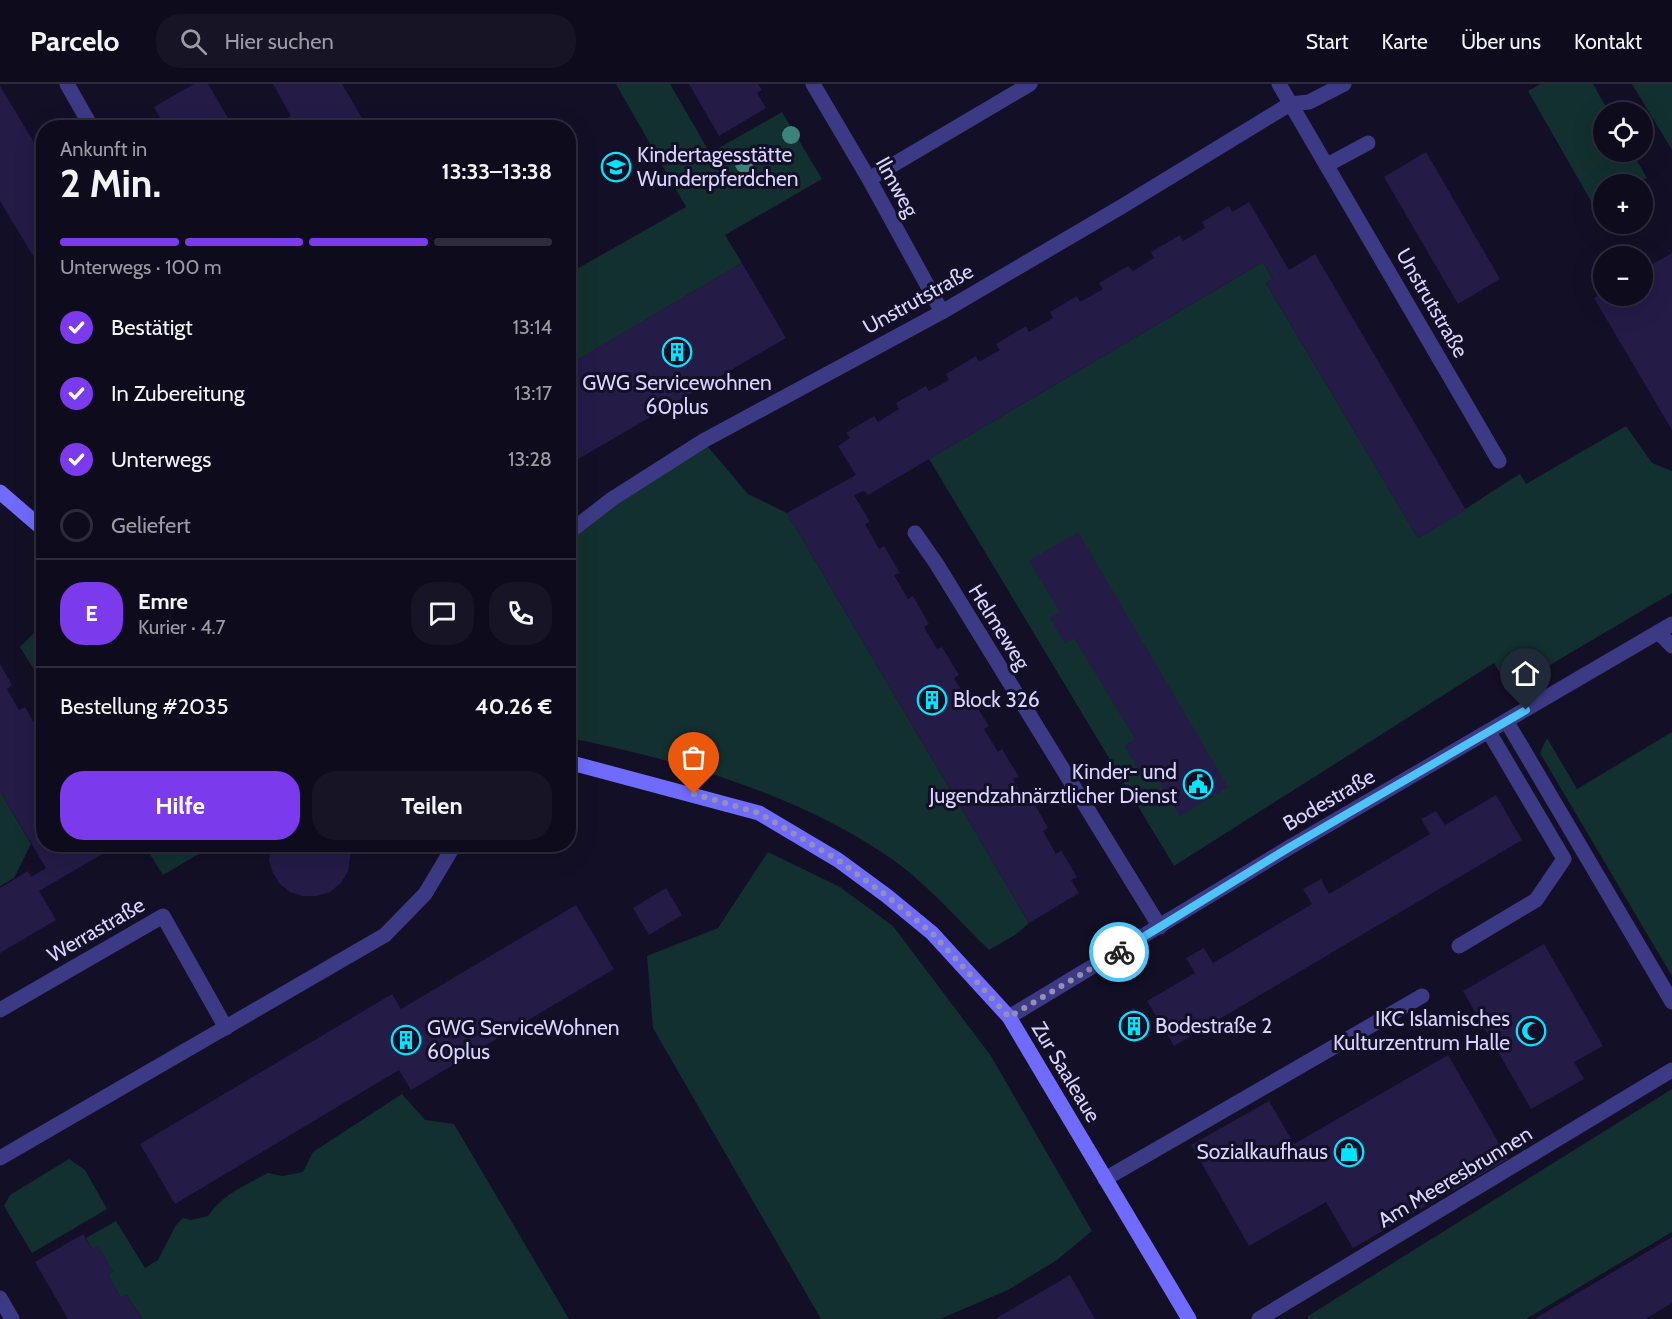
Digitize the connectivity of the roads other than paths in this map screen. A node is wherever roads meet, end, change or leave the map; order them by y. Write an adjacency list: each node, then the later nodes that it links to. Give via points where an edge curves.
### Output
1 (67, 84): 7 (street)
2 (813, 84): 10 (street, Ilmweg)
3 (1030, 84): 10 (street)
4 (1279, 84): 6 (street, Unstrutstraße)
5 (1344, 84): 6 (street, Unstrutstraße, via 1309,102)
6 (1290, 104): 9 (street, Unstrutstraße); 11 (street, Unstrutstraße)
7 (87, 120)
8 (1368, 143): 9 (street)
9 (1327, 165): 12 (street, Unstrutstraße)
10 (869, 178): 11 (street, Ilmweg)
11 (942, 312): 16 (street, Unstrutstraße, via 703,441 612,499)
12 (1499, 461)
13 (0, 485): 14 (street)
14 (4, 496): 15 (street)
15 (36, 523)
16 (576, 528)
17 (915, 533): 25 (street, Helmeweg)
18 (1672, 624): 19 (street, Bodestraße)
19 (1658, 632): 20 (street); 21 (street, Bodestraße)
20 (1672, 646)
21 (1507, 722): 22 (street, Bodestraße); 28 (street)
22 (1489, 732): 25 (street, Bodestraße); 26 (street, via 1564,859 1536,900)
23 (576, 764): 30 (street, Zur Saaleaue, via 759,813 838,860 887,896 932,933)
24 (450, 852): 31 (street, via 425,894 385,935)
25 (1160, 927): 30 (street, Bodestraße)
26 (1459, 946)
27 (1422, 996): 34 (street)
28 (1672, 1002)
29 (0, 1010): 31 (street, Werrastraße, via 163,916)
30 (1009, 1017): 34 (street, Zur Saaleaue)
31 (226, 1028): 33 (street)
32 (1672, 1070): 38 (street, Am Meeresbrunnen)
33 (0, 1158)
34 (1105, 1179): 37 (street, Zur Saaleaue)
35 (0, 1298): 36 (street)
36 (12, 1319)
37 (1189, 1319)
38 (1259, 1319)

